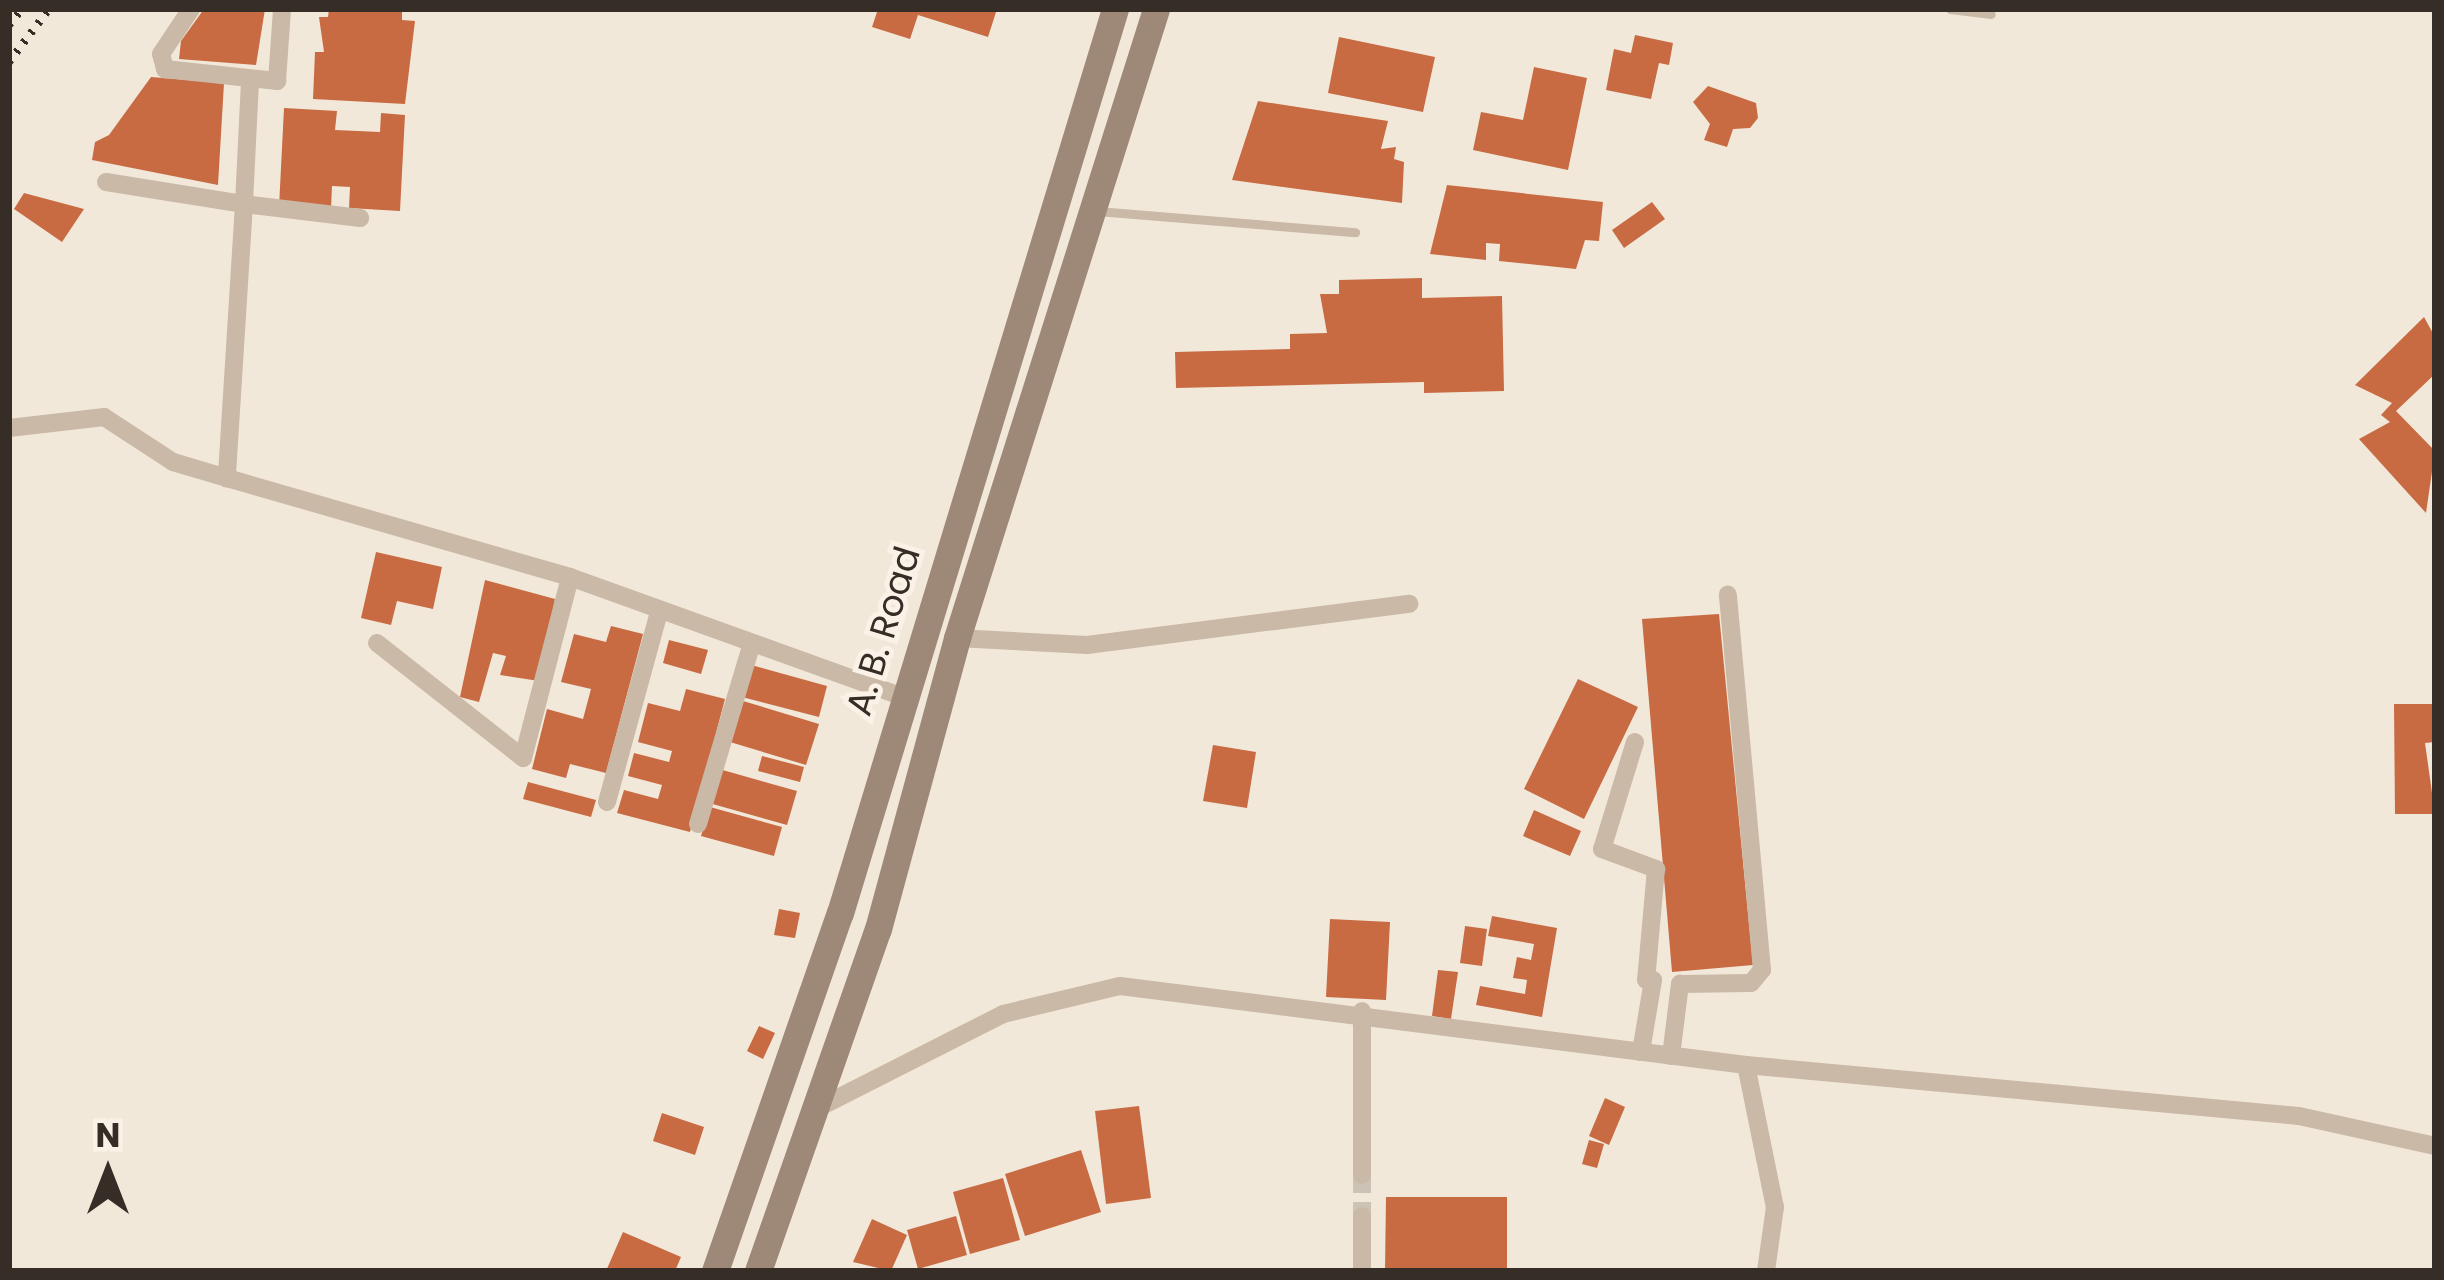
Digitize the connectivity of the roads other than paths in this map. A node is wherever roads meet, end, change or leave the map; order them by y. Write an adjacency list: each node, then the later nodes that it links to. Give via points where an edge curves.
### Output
1 (191, 9): 7 (street, via 161,54 165,69)
2 (282, 9): 7 (street, via 277,81)
3 (1115, 9): 22 (main road, A. B. Road)
4 (1156, 9): 10 (main road, A. B. Road)
5 (1950, 9): 6 (lane)
6 (1991, 14)
7 (250, 81): 9 (street)
8 (106, 182): 9 (street)
9 (244, 204): 11 (street); 14 (street)
10 (1097, 211): 12 (lane); 19 (main road, A. B. Road)
11 (360, 218)
12 (1355, 232)
13 (9, 428): 14 (street, via 104,417 173,462)
14 (227, 478): 15 (street)
15 (570, 577): 18 (street); 20 (street, via 523,758)
16 (1728, 595): 29 (street, via 1762,970 1751,983 1680,984)
17 (1409, 604): 19 (street, via 1087,645)
18 (658, 615): 21 (street); 24 (street)
19 (957, 638): 30 (main road, A. B. Road)
20 (377, 644)
21 (751, 646): 22 (street); 25 (street)
22 (900, 696): 27 (main road, A. B. Road)
23 (1635, 742): 28 (street, via 1603,849 1656,869 1646,980 1653,980)
24 (608, 802)
25 (698, 824)
26 (1362, 1011): 28 (street); 32 (street, via 1120,986 1004,1014); 34 (street)
27 (792, 1052): 30 (main road); 36 (main road, A. B. Road)
28 (1641, 1052): 29 (street)
29 (1671, 1056): 31 (street)
30 (832, 1065): 32 (main road, A. B. Road)
31 (1746, 1065): 33 (street, via 2299,1116); 39 (street, via 1775,1207)
32 (816, 1109): 37 (main road, A. B. Road)
33 (2435, 1146)
34 (1362, 1175)
35 (1362, 1216): 38 (street)
36 (716, 1271)
37 (758, 1271)
38 (1362, 1271)
39 (1766, 1271)

